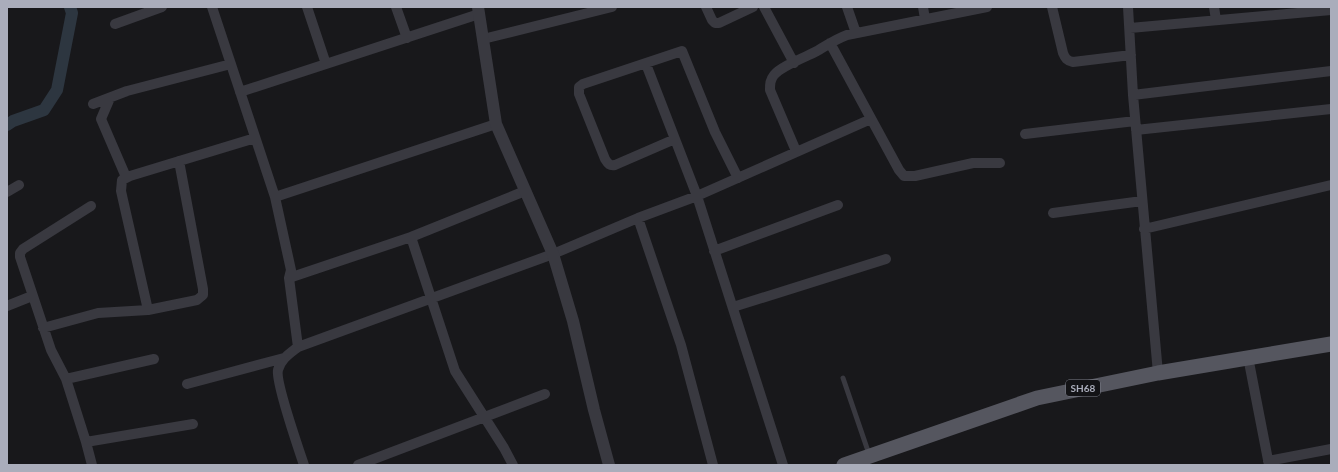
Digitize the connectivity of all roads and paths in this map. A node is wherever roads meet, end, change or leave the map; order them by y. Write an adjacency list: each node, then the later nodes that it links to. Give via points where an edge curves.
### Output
1 (162, 7): 20 (street)
2 (212, 7): 28 (street)
3 (307, 7): 29 (street)
4 (396, 7): 23 (street)
5 (612, 7): 24 (street)
6 (706, 7): 7 (street, via 715,23)
7 (753, 7)
8 (764, 7): 27 (street)
9 (847, 7): 22 (street)
10 (923, 7): 18 (street)
11 (988, 7): 18 (street)
12 (1052, 7): 26 (street, via 1063,53 1069,61)
13 (1128, 7): 21 (street)
14 (1214, 7): 19 (street)
15 (1287, 10): 16 (street); 19 (street)
16 (1331, 10)
17 (478, 11): 23 (street); 24 (street)
18 (925, 19): 22 (street)
19 (1216, 20): 21 (street)
20 (115, 24)
21 (1130, 28): 26 (street)
22 (856, 34): 25 (street)
23 (407, 38): 29 (street)
24 (483, 39): 38 (street)
25 (830, 43): 27 (street); 37 (street)
26 (1131, 55): 33 (street)
27 (794, 63): 43 (street, via 773,75 770,90)
28 (231, 64): 32 (street); 34 (street, via 127,91)
29 (326, 64): 32 (street)
30 (646, 64): 42 (street); 42 (street, via 579,86 579,94 604,160 612,165); 47 (street, via 682,51)
31 (1331, 71): 33 (street)
32 (240, 92): 41 (street)
33 (1132, 95): 39 (street)
34 (110, 98): 35 (street); 46 (street, via 101,119)
35 (93, 104)
36 (1331, 109): 39 (street)
37 (871, 120): 43 (street); 45 (street, via 904,176 915,176 973,163)
38 (496, 124): 50 (street); 53 (street)
39 (1135, 125): 40 (street); 54 (street)
40 (1025, 134)
41 (255, 138): 44 (street); 53 (street)
42 (676, 139): 52 (street)
43 (796, 152): 47 (street)
44 (179, 161): 46 (street); 69 (street, via 203,295 197,300)
45 (1000, 163)
46 (126, 177): 69 (street, via 122,180 121,191)
47 (738, 178): 52 (street)
48 (19, 185): 51 (street)
49 (1331, 185): 59 (street)
50 (525, 191): 60 (street); 62 (street)
51 (7, 192)
52 (697, 196): 58 (street); 61 (street)
53 (275, 197): 64 (street, via 291,270)
54 (1142, 201): 57 (street); 59 (street)
55 (838, 205): 61 (street)
56 (91, 206): 65 (street, via 20,253)
57 (1053, 213)
58 (638, 218): 62 (street); 92 (street, via 681,345)
59 (1144, 229): 76 (street)
60 (411, 237): 64 (street); 66 (street)
61 (714, 251): 68 (street)
62 (553, 254): 66 (street); 91 (street, via 573,321)
63 (886, 259): 68 (street)
64 (289, 278): 72 (street)
65 (32, 296): 67 (street); 70 (street)
66 (432, 299): 72 (street); 81 (street, via 456,371)
67 (7, 306)
68 (733, 307): 93 (street)
69 (148, 310): 70 (street, via 98,313)
70 (43, 328): 78 (street)
71 (1331, 344): 73 (main road, SH68)
72 (298, 347): 74 (street)
73 (1248, 357): 76 (main road, SH68); 86 (street)
74 (284, 358): 79 (street); 88 (street, via 278,372 280,387)
75 (154, 359): 78 (street)
76 (1158, 373): 85 (main road, SH68, via 1037,398)
77 (843, 378): 85 (lane)
78 (66, 379): 83 (street)
79 (187, 384)
80 (544, 394): 81 (street)
81 (484, 417): 89 (street); 90 (street)
82 (193, 424): 83 (street)
83 (86, 442): 87 (street)
84 (1331, 449): 86 (street)
85 (870, 456): 94 (main road, SH68)
86 (1268, 463)
87 (92, 465)
88 (304, 465)
89 (358, 465)
90 (513, 465)
91 (609, 465)
92 (714, 465)
93 (783, 465)
94 (844, 465)

